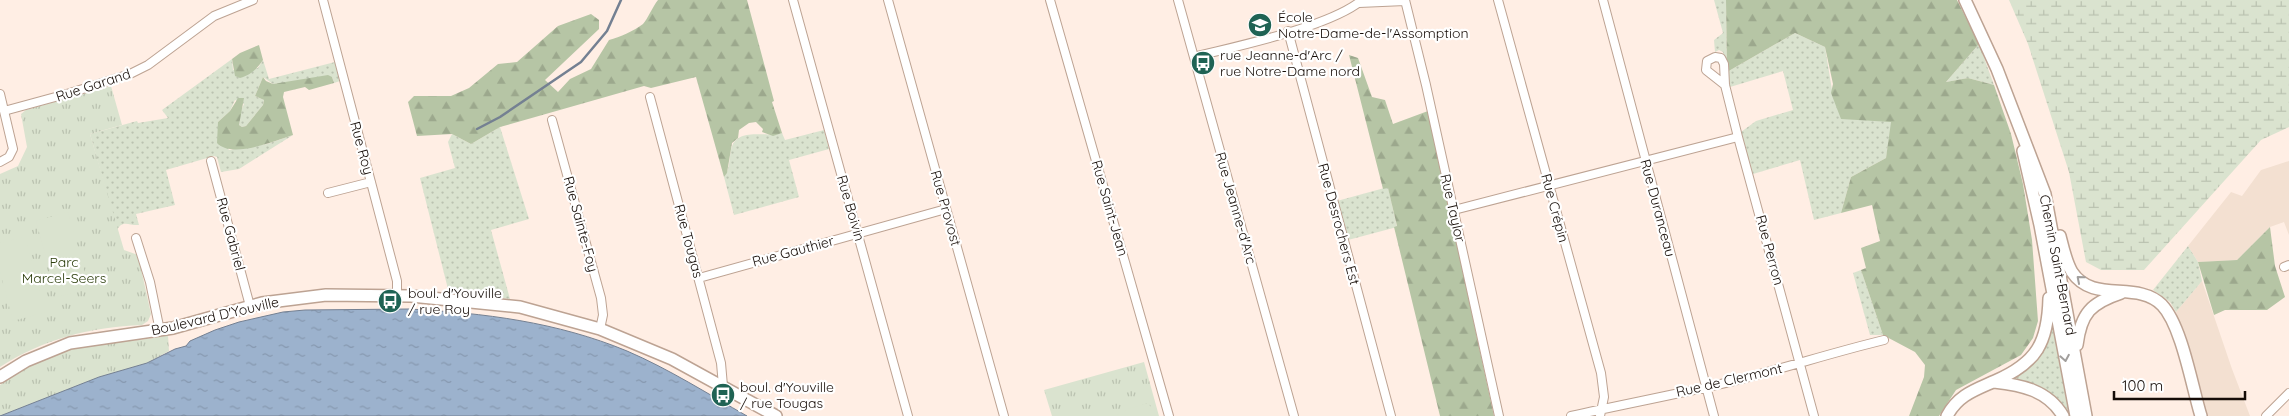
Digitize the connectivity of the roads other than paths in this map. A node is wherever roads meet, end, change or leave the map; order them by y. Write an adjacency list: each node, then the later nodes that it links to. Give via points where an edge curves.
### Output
1 (253, 0): 17 (street, Rue Garand, via 214,16 148,65 130,74)
2 (324, 0): 24 (street, Rue Roy)
3 (793, 0): 30 (street, Rue Boivin)
4 (888, 0): 28 (street, Rue Provost)
5 (1050, 0): 51 (street, Rue Saint-Jean)
6 (1178, 0): 13 (street, Rue Jeanne-d'Arc)
7 (1405, 0): 11 (street); 29 (street, Rue Taylor)
8 (1498, 0): 25 (street, Rue Crépin)
9 (1603, 0): 22 (street, Rue Duranceau)
10 (1965, 0): 18 (street, Chemin Saint-Bernard, via 1997,69)
11 (1360, 1): 12 (street, via 1326,19)
12 (1288, 31): 13 (street); 53 (street, Rue Desrochers Est)
13 (1194, 56): 52 (street, Rue Jeanne-d'Arc)
14 (1725, 85): 20 (street, Rue Perron)
15 (0, 94): 17 (street)
16 (650, 97): 33 (street, Rue Tougas)
17 (4, 111): 23 (street, via 13,151)
18 (2015, 118): 27 (street, Chemin Saint-Bernard); 32 (street, Chemin Saint-Bernard)
19 (552, 120): 37 (street, Rue Sainte-Foy, via 601,298 603,315)
20 (1738, 137): 22 (street); 41 (street, Rue Perron)
21 (212, 161): 36 (street, Rue Gabriel)
22 (1645, 161): 25 (street); 45 (street, Rue Duranceau)
23 (0, 162)
24 (371, 182): 26 (street); 35 (street, Rue Roy, via 397,281)
25 (1549, 186): 29 (street); 47 (street, Rue Crépin, via 1600,373 1604,397)
26 (328, 193)
27 (2046, 201): 34 (street, one-way to 27, via 2094,289 2077,278); 40 (street, Chemin Saint-Bernard)
28 (946, 210): 30 (street, Rue Gauthier); 50 (street, Rue Provost)
29 (1454, 210): 54 (street, Rue Taylor)
30 (858, 234): 33 (street, Rue Gauthier); 49 (street, Rue Boivin)
31 (136, 238): 38 (street, via 148,274)
32 (2050, 276): 43 (street, via 2048,322 2041,345 2020,368); 60 (street, Chemin Saint-Bernard, one-way to 60)
33 (699, 278): 44 (street, Rue Tougas, via 722,363)
34 (2126, 292): 40 (street, via 2104,299 2087,312 2079,331); 62 (street, via 2151,297 2170,315)
35 (397, 296): 36 (street, Boulevard D'Youville, via 313,296); 37 (street, Boulevard D'Youville, via 507,305)
36 (250, 306): 38 (street, Boulevard D'Youville)
37 (600, 329): 44 (street, Boulevard D'Youville, via 659,352)
38 (160, 331): 42 (street, Boulevard D'Youville, via 70,343 26,361)
39 (1884, 340): 41 (street, Rue de Clermont)
40 (2075, 357): 61 (street, Chemin Saint-Bernard)
41 (1800, 363): 45 (street, Rue de Clermont); 57 (street, Rue Perron)
42 (0, 378)
43 (1994, 382): 58 (street, via 1970,391); 59 (street, via 2022,385 2039,392 2053,402)
44 (723, 386): 48 (street, Boulevard D'Youville)
45 (1706, 386): 47 (street, Rue de Clermont); 56 (street, Rue Duranceau)
46 (2289, 393): 63 (street)
47 (1600, 413): 55 (street, Rue de Clermont)
48 (776, 416)
49 (908, 416)
50 (1004, 416)
51 (1169, 416)
52 (1294, 416)
53 (1391, 416)
54 (1499, 416)
55 (1572, 416)
56 (1714, 416)
57 (1814, 416)
58 (1947, 416)
59 (2063, 416)
60 (2076, 416)
61 (2086, 416)
62 (2200, 416)
63 (2266, 416)

